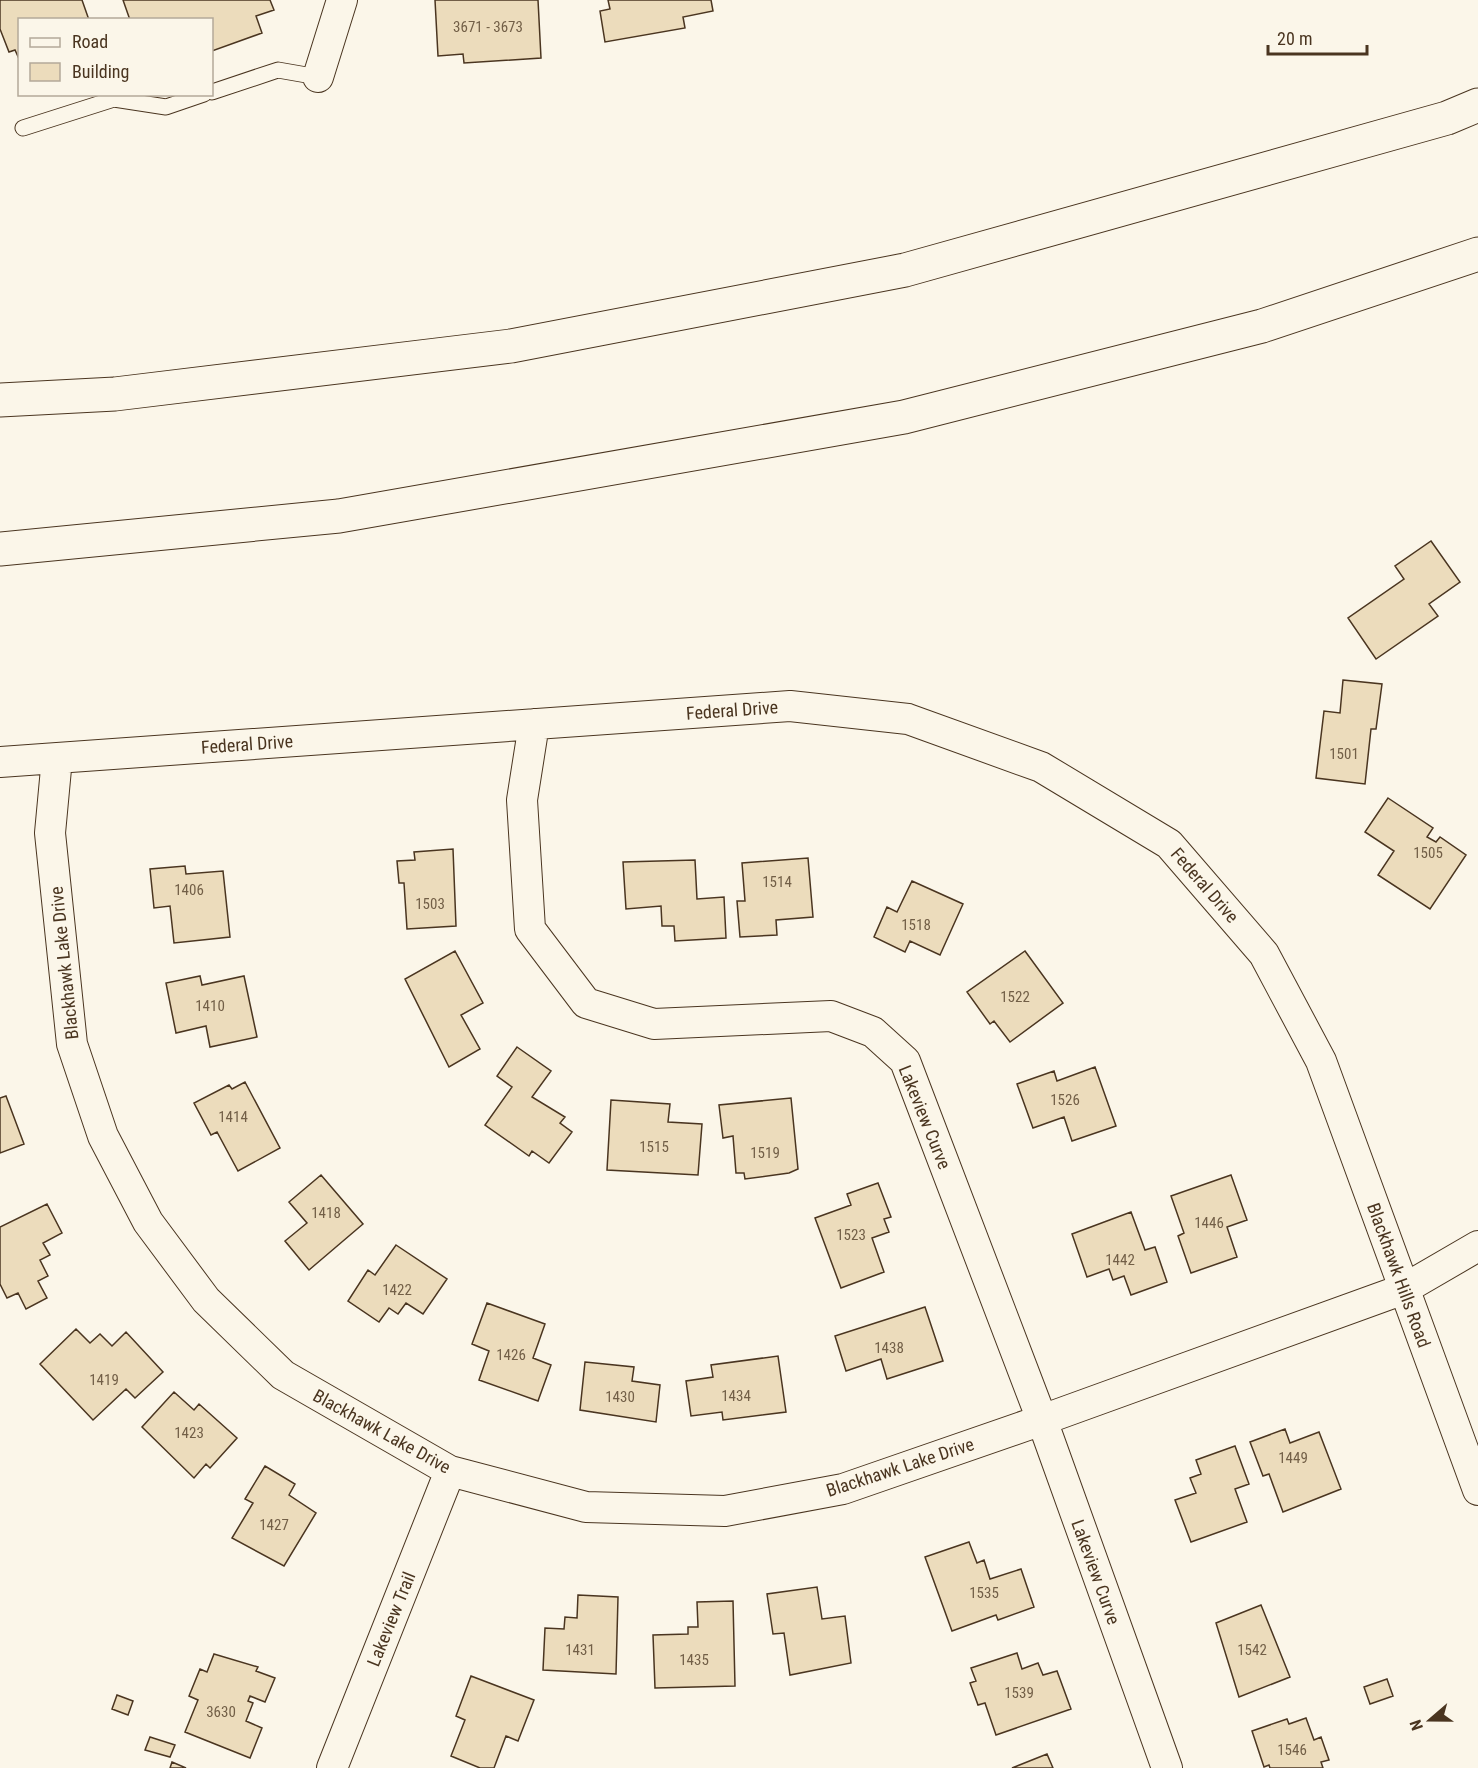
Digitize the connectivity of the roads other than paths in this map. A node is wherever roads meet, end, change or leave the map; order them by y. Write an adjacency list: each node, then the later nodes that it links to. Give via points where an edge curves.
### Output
1 (342, 0): 2 (street)
2 (318, 77): 3 (lane, via 278,70)
3 (213, 92)
4 (198, 96): 6 (lane, via 166,107 114,99)
5 (1478, 105): 8 (highway, via 1447,118 905,270 511,346 116,394)
6 (23, 128)
7 (1478, 254): 9 (highway, via 1262,326 904,417 339,516)
8 (0, 400)
9 (0, 549)
10 (534, 724): 11 (street, Federal Drive); 13 (street, Federal Drive, via 790,706 908,719 1041,767 1169,844 1264,954); 16 (street, Lakeview Curve, via 522,800 530,929 586,1003 654,1024 831,1016 873,1032 905,1061)
11 (57, 758): 12 (street, Federal Drive); 17 (street, Blackhawk Lake Drive, via 50,832 72,1044 103,1136 148,1222 206,1300 283,1375)
12 (0, 762)
13 (1321, 1061): 15 (street, Blackhawk Hills Road)
14 (1478, 1246): 15 (street, Blackhawk Lake Drive)
15 (1404, 1289): 16 (street, Blackhawk Lake Drive); 18 (street, Blackhawk Hills Road)
16 (1042, 1420): 17 (street, Blackhawk Lake Drive, via 843,1489 725,1511 586,1507); 20 (street, Lakeview Curve)
17 (450, 1471): 19 (street, Lakeview Trail)
18 (1478, 1490)
19 (332, 1768)
20 (1167, 1768)

